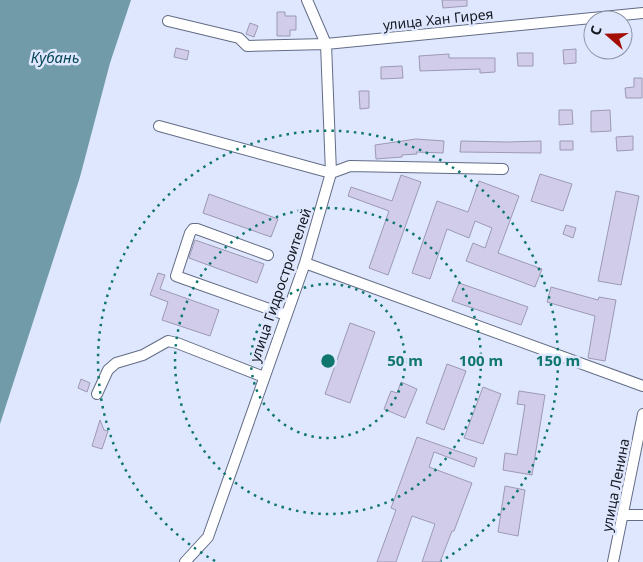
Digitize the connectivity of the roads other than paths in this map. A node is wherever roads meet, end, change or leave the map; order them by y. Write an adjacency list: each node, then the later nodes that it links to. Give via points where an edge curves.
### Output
1 (307, 0): 4 (street)
2 (643, 13): 4 (street, улица Хан Гирея)
3 (168, 21): 4 (street, улица Хан Гирея, via 239,38 247,46)
4 (326, 44): 7 (street)
5 (159, 126): 7 (street)
6 (503, 168): 7 (street, via 350,166)
7 (331, 173): 9 (street, улица Гидростроителей)
8 (268, 255): 10 (street, via 193,229 176,276)
9 (305, 263): 10 (street, улица Гидростроителей); 12 (street)
10 (286, 315): 11 (street, улица Гидростроителей)
11 (264, 377): 13 (street, via 168,342 143,355 116,363 108,370); 17 (street, улица Гидростроителей, via 208,537)
12 (643, 386)
13 (97, 394)
14 (643, 414): 15 (street, улица Ленина)
15 (622, 515): 16 (street); 18 (street, улица Ленина)
16 (643, 515)
17 (185, 562)
18 (613, 562)

